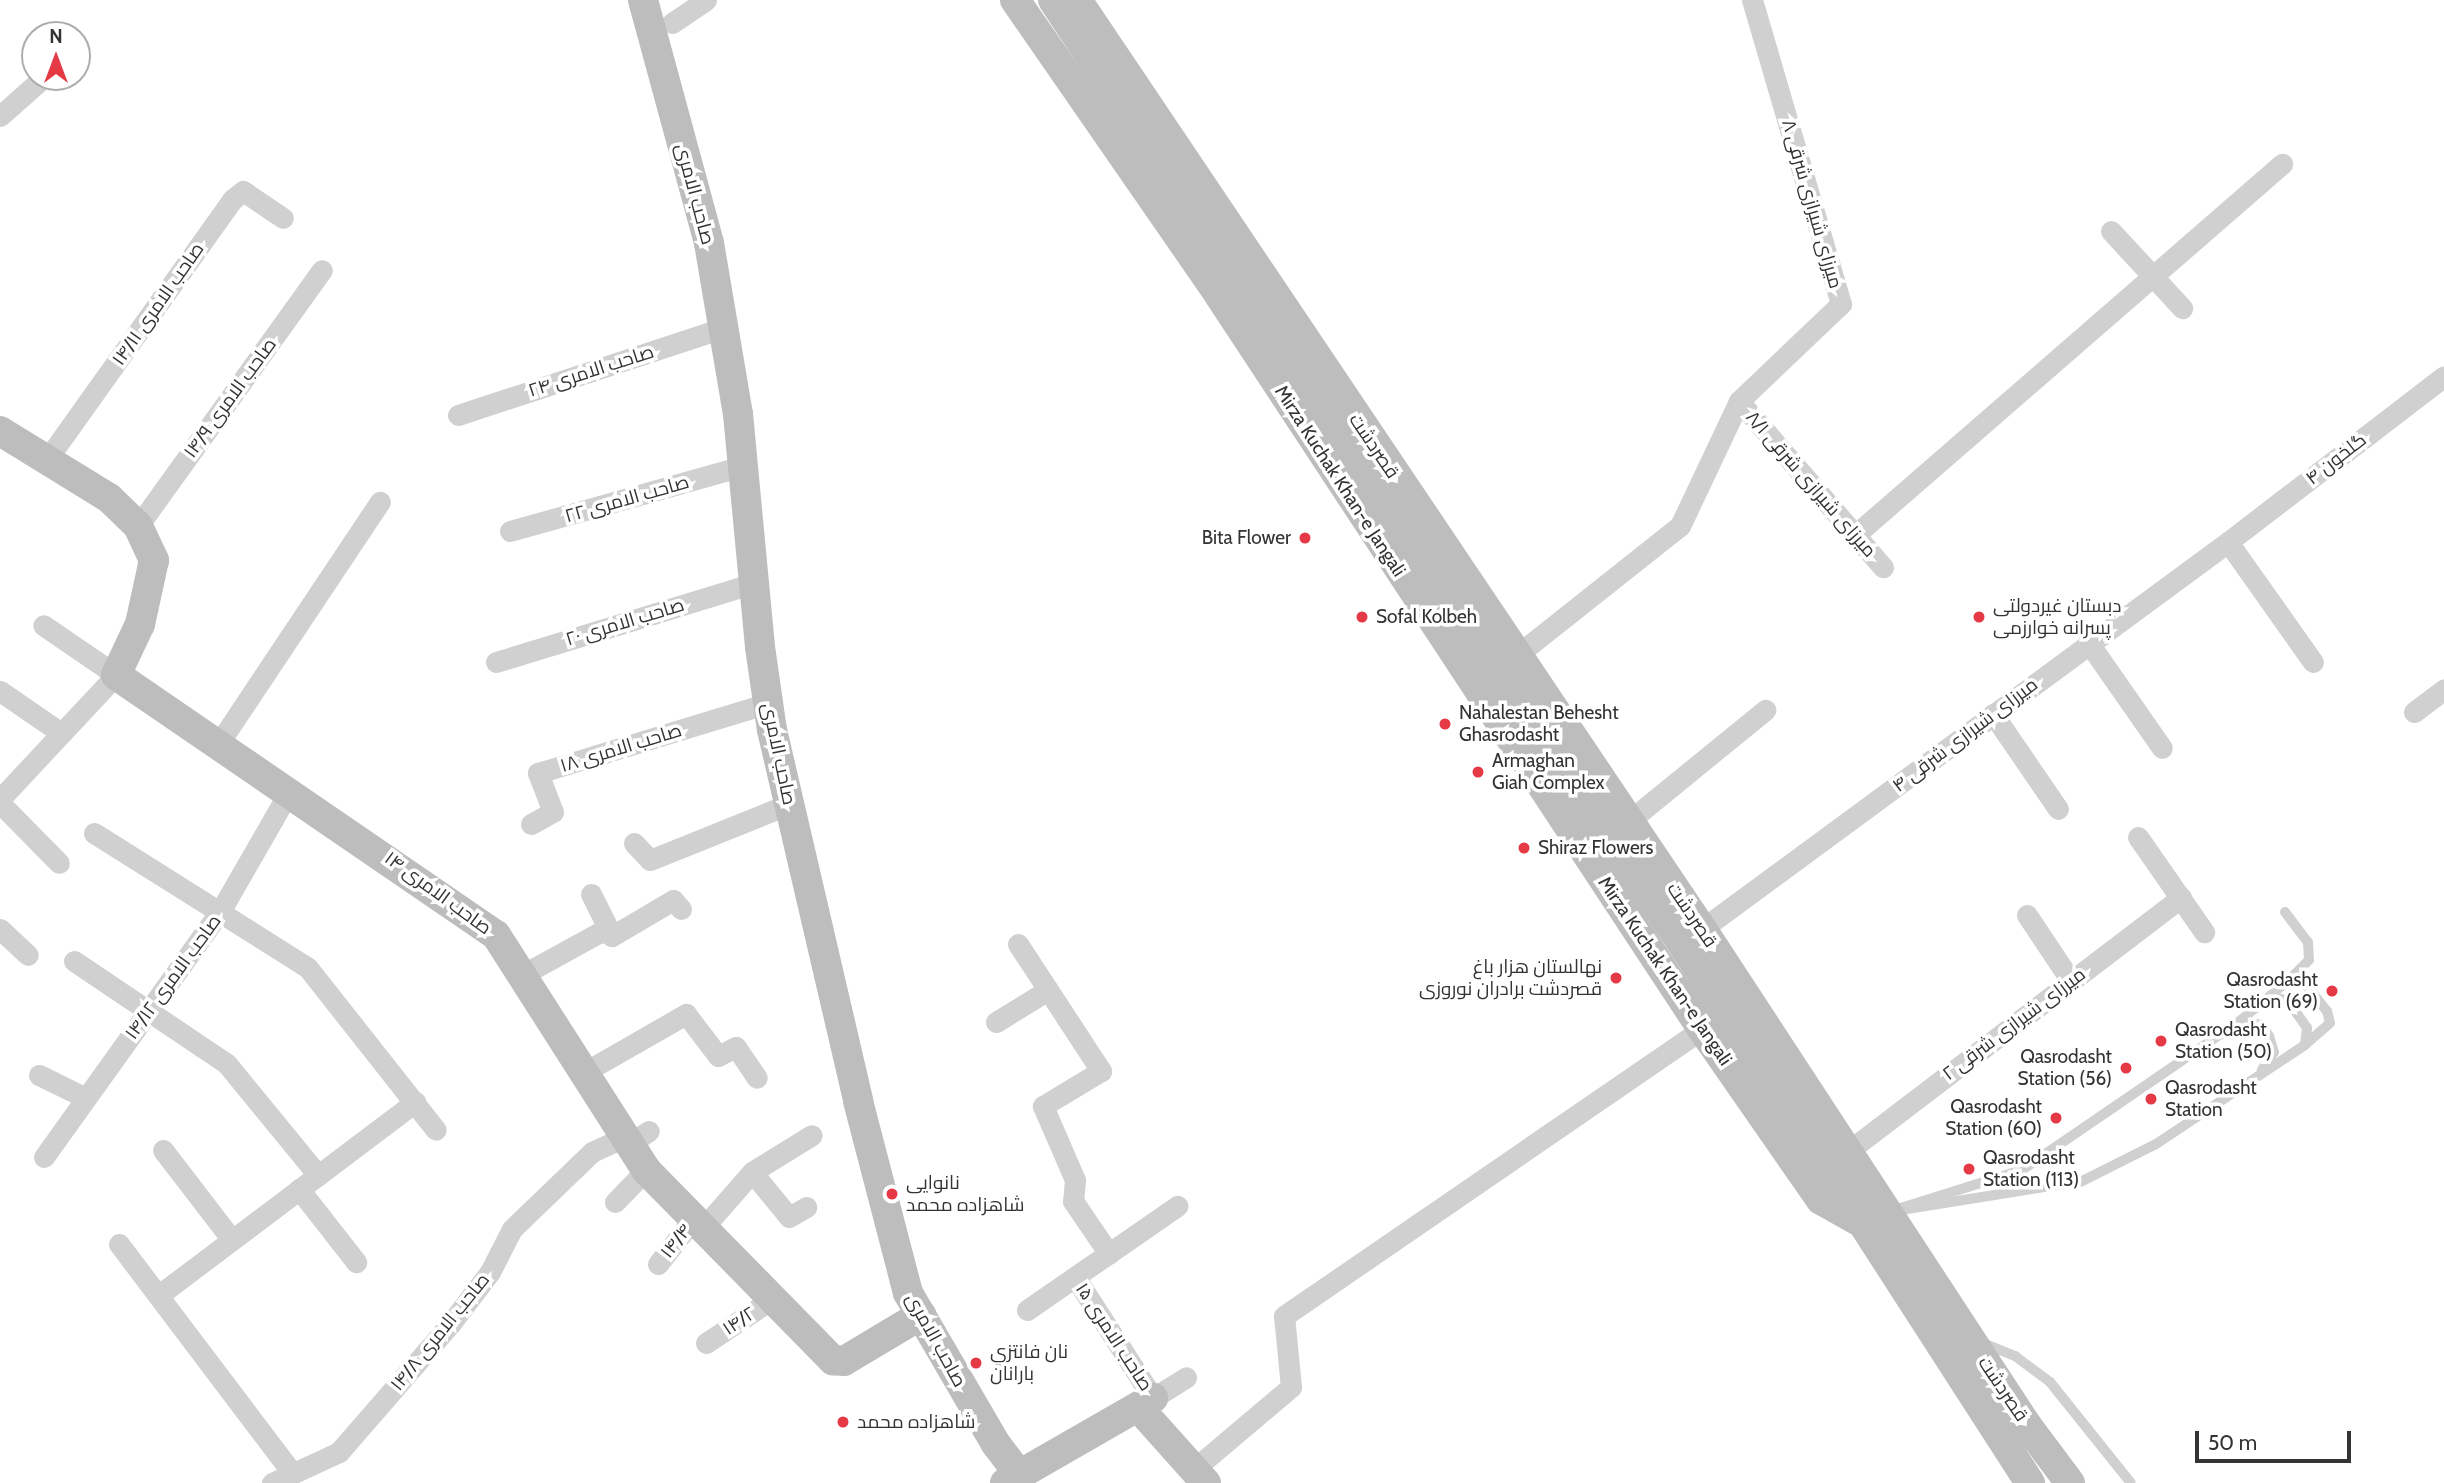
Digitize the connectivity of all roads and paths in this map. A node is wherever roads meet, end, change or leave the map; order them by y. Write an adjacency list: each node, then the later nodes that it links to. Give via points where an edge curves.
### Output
1 (643, 0): 16 (main road, صاحب الامری, via 709,243)
2 (706, 0): 7 (street)
3 (1016, 0): 23 (main road, Mirza Kuchak Khan-e Jangali)
4 (1053, 0): 23 (main road, قصردشت)
5 (1077, 0): 33 (main road, قصردشت)
6 (1752, 0): 18 (street, ۸ میرزای شیرازی شرقی, via 1841,304)
7 (672, 23)
8 (28, 91): 9 (street)
9 (0, 116)
10 (2283, 164): 14 (street)
11 (283, 218): 21 (street, ۱۴/۱۱ صاحب الامری, via 243,191 233,198)
12 (2110, 231): 14 (street)
13 (322, 270): 25 (street, ۱۴/۹ صاحب الامری)
14 (2153, 277): 15 (street); 27 (street)
15 (2182, 308)
16 (725, 327): 19 (street, ۲۴ صاحب الامری); 22 (main road, صاحب الامری)
17 (2444, 376): 28 (street, ۴ گلخون)
18 (1739, 401): 27 (street, ۸/۱ میرزای شیرازی شرقی); 33 (street, ۸ میرزای شیرازی شرقی, via 1680,526)
19 (458, 415)
20 (0, 431): 21 (main road)
21 (48, 458): 25 (main road, via 109,498)
22 (743, 466): 26 (street, ۲۲ صاحب الامری); 30 (main road, صاحب الامری)
23 (1360, 488): 51 (main road, قصردشت); 77 (main road, Mirza Kuchak Khan-e Jangali)
24 (380, 502): 44 (street)
25 (138, 526): 36 (main road, via 154,560 140,624)
26 (510, 531)
27 (1856, 535): 29 (street, ۸/۱ میرزای شیرازی شرقی)
28 (2228, 542): 32 (street, ۴ میرزای شیرازی شرقی); 35 (street)
29 (1883, 567)
30 (754, 583): 34 (street, ۲۰ صاحب الامری); 39 (main road, صاحب الامری)
31 (43, 625): 36 (street)
32 (2088, 642): 42 (street, ۴ میرزای شیرازی شرقی); 45 (street)
33 (1517, 655): 51 (main road, قصردشت)
34 (496, 662)
35 (2313, 662)
36 (116, 675): 43 (street); 44 (main road, ۱۴ صاحب الامری)
37 (2444, 689): 41 (street)
38 (0, 691): 43 (street)
39 (768, 703): 48 (main road, صاحب الامری); 50 (street, ۱۸ صاحب الامری, via 538,773 553,812)
40 (1765, 710): 51 (street)
41 (2414, 712)
42 (1993, 714): 49 (street); 65 (street, ۴ میرزای شیرازی شرقی)
43 (61, 733): 47 (street)
44 (219, 743): 46 (main road, ۱۴ صاحب الامری)
45 (2162, 748)
46 (290, 790): 59 (street, ۱۴/۱۲ صاحب الامری); 69 (main road, ۱۴ صاحب الامری, via 496,935)
47 (0, 801): 55 (street)
48 (789, 804): 54 (street, via 650,860); 109 (main road, صاحب الامری, via 864,1124 908,1293)
49 (2058, 809)
50 (531, 824)
51 (1619, 827): 65 (main road, قصردشت)
52 (94, 833): 59 (street)
53 (2138, 837): 57 (street)
54 (634, 843)
55 (60, 863)
56 (591, 894): 64 (street)
57 (2181, 898): 63 (street); 71 (street, ۲ میرزای شیرازی شرقی)
58 (681, 909): 64 (street, via 673,900)
59 (221, 911): 74 (street, ۱۴/۱۲ صاحب الامری); 84 (street, via 309,968)
60 (2286, 912): 70 (lane, via 2308,942 2309,951 2309,960)
61 (2026, 915): 71 (street)
62 (0, 929): 67 (street)
63 (2204, 932)
64 (612, 936): 69 (street, via 602,931)
65 (1692, 936): 90 (main road, قصردشت)
66 (1018, 944): 72 (street)
67 (28, 956)
68 (74, 961): 74 (street)
69 (522, 975): 80 (main road, ۱۴ صاحب الامری)
70 (2289, 980): 73 (lane); 78 (lane, via 2305,982 2327,1011 2330,1023)
71 (2071, 981): 90 (street, ۲ میرزای شیرازی شرقی)
72 (1048, 990): 76 (street); 102 (street, via 1101,1071 1043,1106 1075,1180 1073,1201)
73 (2270, 997): 75 (lane); 78 (lane, via 2287,1000 2298,1015 2307,1028)
74 (150, 1010): 83 (street, ۱۴/۱۲ صاحب الامری); 93 (street, via 227,1064)
75 (2241, 1020): 79 (lane, via 2261,1025 2269,1036 2274,1052); 98 (lane, via 2022,1170)
76 (996, 1022)
77 (1702, 1029): 98 (main road, Mirza Kuchak Khan-e Jangali, via 1821,1200); 115 (street, via 1284,1316 1291,1387)
78 (2305, 1045): 79 (lane)
79 (2261, 1072): 98 (lane, via 2155,1144 2082,1181)
80 (583, 1073): 82 (street, via 686,1014 719,1056 736,1047); 87 (main road, ۱۴ صاحب الامری)
81 (39, 1075): 83 (street)
82 (757, 1077)
83 (86, 1098): 89 (street, ۱۴/۱۲ صاحب الامری)
84 (415, 1102): 85 (street); 93 (street)
85 (436, 1130)
86 (813, 1135): 92 (street, ۱۴/۴)
87 (634, 1138): 91 (main road, ۱۴ صاحب الامری); 114 (street, صاحب الامری ۱۴/۸, via 592,1152 512,1229 490,1272 451,1323 339,1451)
88 (163, 1150): 100 (street)
89 (44, 1157)
90 (1837, 1158): 98 (main road, قصردشت)
91 (646, 1170): 95 (street); 99 (main road, ۱۴ صاحب الامری)
92 (752, 1172): 97 (street, via 789,1217); 99 (street, ۱۴/۴)
93 (318, 1175): 94 (street)
94 (299, 1189): 100 (street); 103 (street)
95 (615, 1202)
96 (1177, 1206): 102 (street)
97 (806, 1207)
98 (1877, 1219): 110 (main road, قصردشت); 118 (main road, قصردشت)
99 (699, 1223): 104 (street, ۱۴/۴); 107 (main road, ۱۴ صاحب الامری)
100 (232, 1240): 106 (street)
101 (119, 1244): 106 (street)
102 (1109, 1254): 105 (street)
103 (356, 1262)
104 (658, 1264)
105 (1075, 1277): 108 (street); 113 (street, ۱۵ صاحب الامری)
106 (159, 1295): 114 (street)
107 (772, 1299): 109 (main road, ۱۴ صاحب الامری, via 833,1360 844,1361); 111 (street, ۱۴/۲)
108 (1027, 1310)
109 (921, 1315): 116 (main road, صاحب الامری)
110 (1969, 1338): 119 (main road, قصردشت); 120 (lane, via 2015,1356 2050,1382)
111 (706, 1343)
112 (1186, 1377): 113 (street)
113 (1146, 1403): 115 (main road); 116 (main road)
114 (293, 1474): 117 (street, صاحب الامری ۱۴/۸)
115 (1200, 1476)
116 (1012, 1479)
117 (272, 1483)
118 (2030, 1483)
119 (2070, 1483)
120 (2131, 1483)

